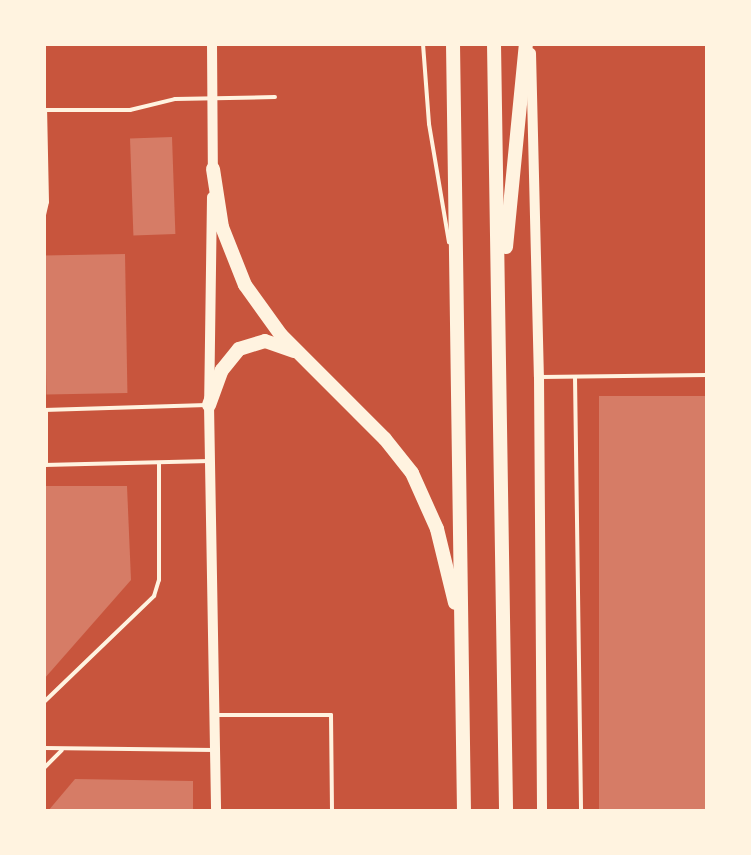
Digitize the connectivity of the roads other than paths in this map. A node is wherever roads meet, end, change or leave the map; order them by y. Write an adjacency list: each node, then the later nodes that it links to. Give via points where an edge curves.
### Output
1 (212, 44): 6 (main road)
2 (423, 44): 11 (lane, via 429,124)
3 (453, 44): 11 (highway)
4 (494, 44): 12 (highway)
5 (528, 44): 12 (highway); 15 (main road)
6 (212, 96): 7 (lane); 8 (lane, via 130,110); 9 (main road)
7 (275, 97)
8 (44, 110): 10 (lane)
9 (213, 169): 13 (highway, via 222,227 238,273); 17 (main road)
10 (44, 215)
11 (457, 280): 22 (highway)
12 (500, 308): 32 (highway)
13 (298, 353): 17 (highway, via 265,341 239,349 222,370); 22 (highway, via 385,439 423,492 447,564)
14 (707, 375): 16 (lane)
15 (539, 377): 16 (lane); 33 (main road)
16 (575, 377): 34 (lane)
17 (209, 405): 18 (lane); 19 (main road)
18 (45, 410): 21 (lane)
19 (210, 461): 20 (lane); 24 (main road)
20 (159, 463): 21 (lane); 23 (lane, via 159,580 154,596)
21 (45, 465)
22 (463, 648): 31 (highway)
23 (44, 702)
24 (214, 715): 27 (main road); 30 (lane, via 331,715)
25 (44, 748): 26 (lane)
26 (63, 749): 27 (lane); 28 (lane)
27 (215, 750): 29 (main road)
28 (44, 768)
29 (216, 811)
30 (332, 811)
31 (464, 811)
32 (506, 811)
33 (542, 811)
34 (581, 811)

